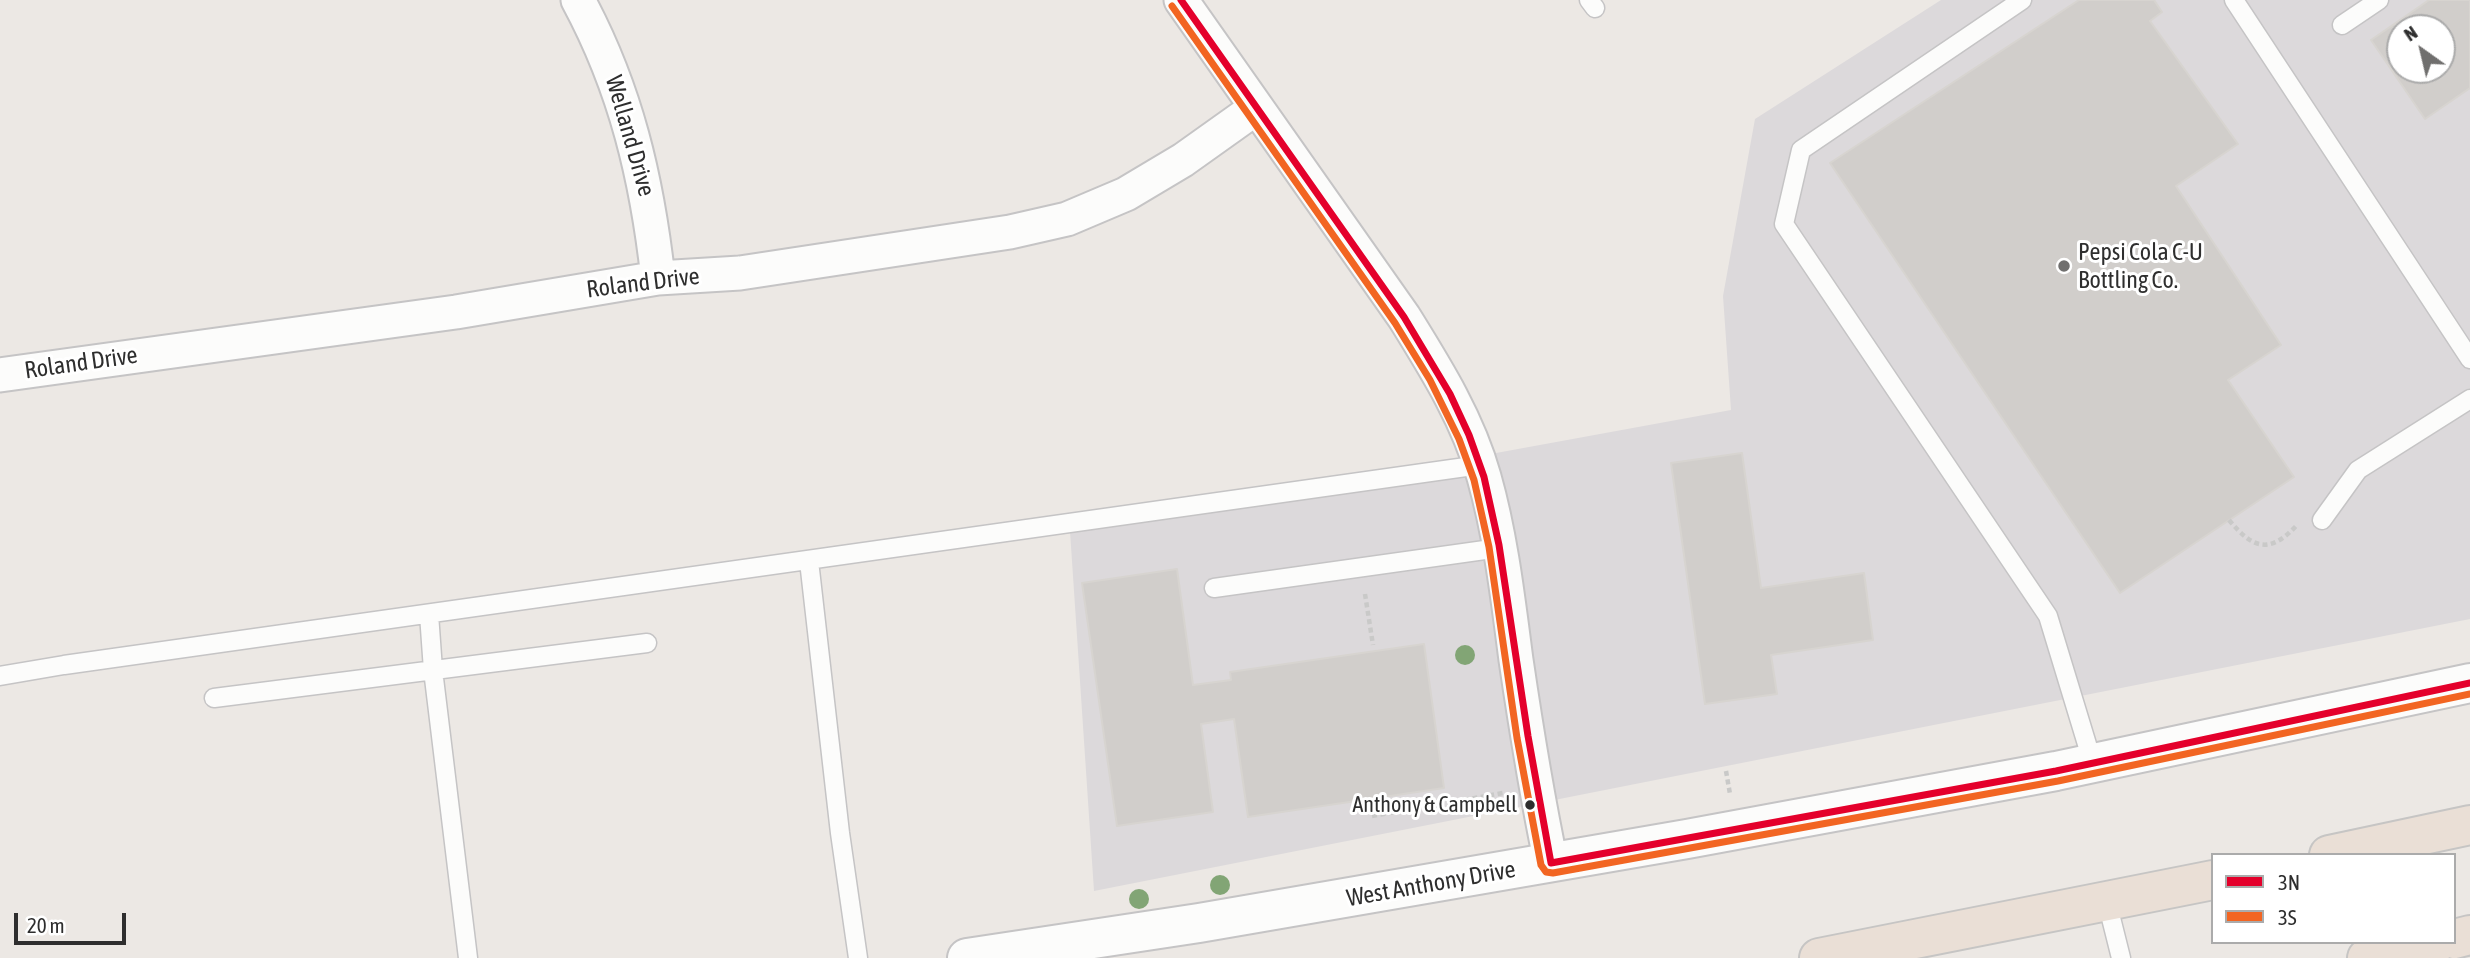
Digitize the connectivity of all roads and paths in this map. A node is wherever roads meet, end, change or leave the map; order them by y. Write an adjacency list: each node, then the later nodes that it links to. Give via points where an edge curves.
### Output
1 (579, 0): 8 (street, Welland Drive, via 609,63 637,147)
2 (1181, 0): 7 (street)
3 (2022, 0): 26 (lane, via 1801,150 1784,224 2048,616)
4 (2234, 0): 9 (lane)
5 (2379, 0): 6 (lane)
6 (2342, 25)
7 (1256, 108): 8 (street, Roland Drive, via 1126,194 1067,219 754,271); 12 (street, via 1404,317 1465,425)
8 (658, 278): 10 (street, Roland Drive, via 456,312)
9 (2470, 359)
10 (0, 374)
11 (2470, 399): 14 (lane, via 2358,470)
12 (1480, 465): 15 (street); 16 (lane)
13 (2229, 520): 14 (path, via 2252,543 2271,545 2303,520)
14 (2322, 520)
15 (1499, 548): 17 (lane); 27 (street)
16 (809, 561): 19 (lane); 36 (lane)
17 (1361, 568): 18 (lane); 21 (path)
18 (1214, 588)
19 (429, 614): 22 (lane); 23 (lane)
20 (647, 643): 22 (lane)
21 (1373, 645)
22 (432, 670): 25 (lane); 35 (lane)
23 (0, 676)
24 (2470, 683): 26 (street, West Anthony Drive)
25 (215, 698)
26 (2093, 764): 31 (street, West Anthony Drive)
27 (1535, 787): 28 (path); 31 (street)
28 (1372, 816)
29 (2470, 825): 30 (highway)
30 (2338, 853)
31 (1551, 863): 37 (street, West Anthony Drive)
32 (2211, 880): 33 (highway)
33 (2107, 902): 38 (highway); 39 (lane)
34 (2429, 944): 40 (highway)
35 (468, 958)
36 (858, 958)
37 (967, 958)
38 (1819, 958)
39 (2121, 958)
40 (2367, 958)

